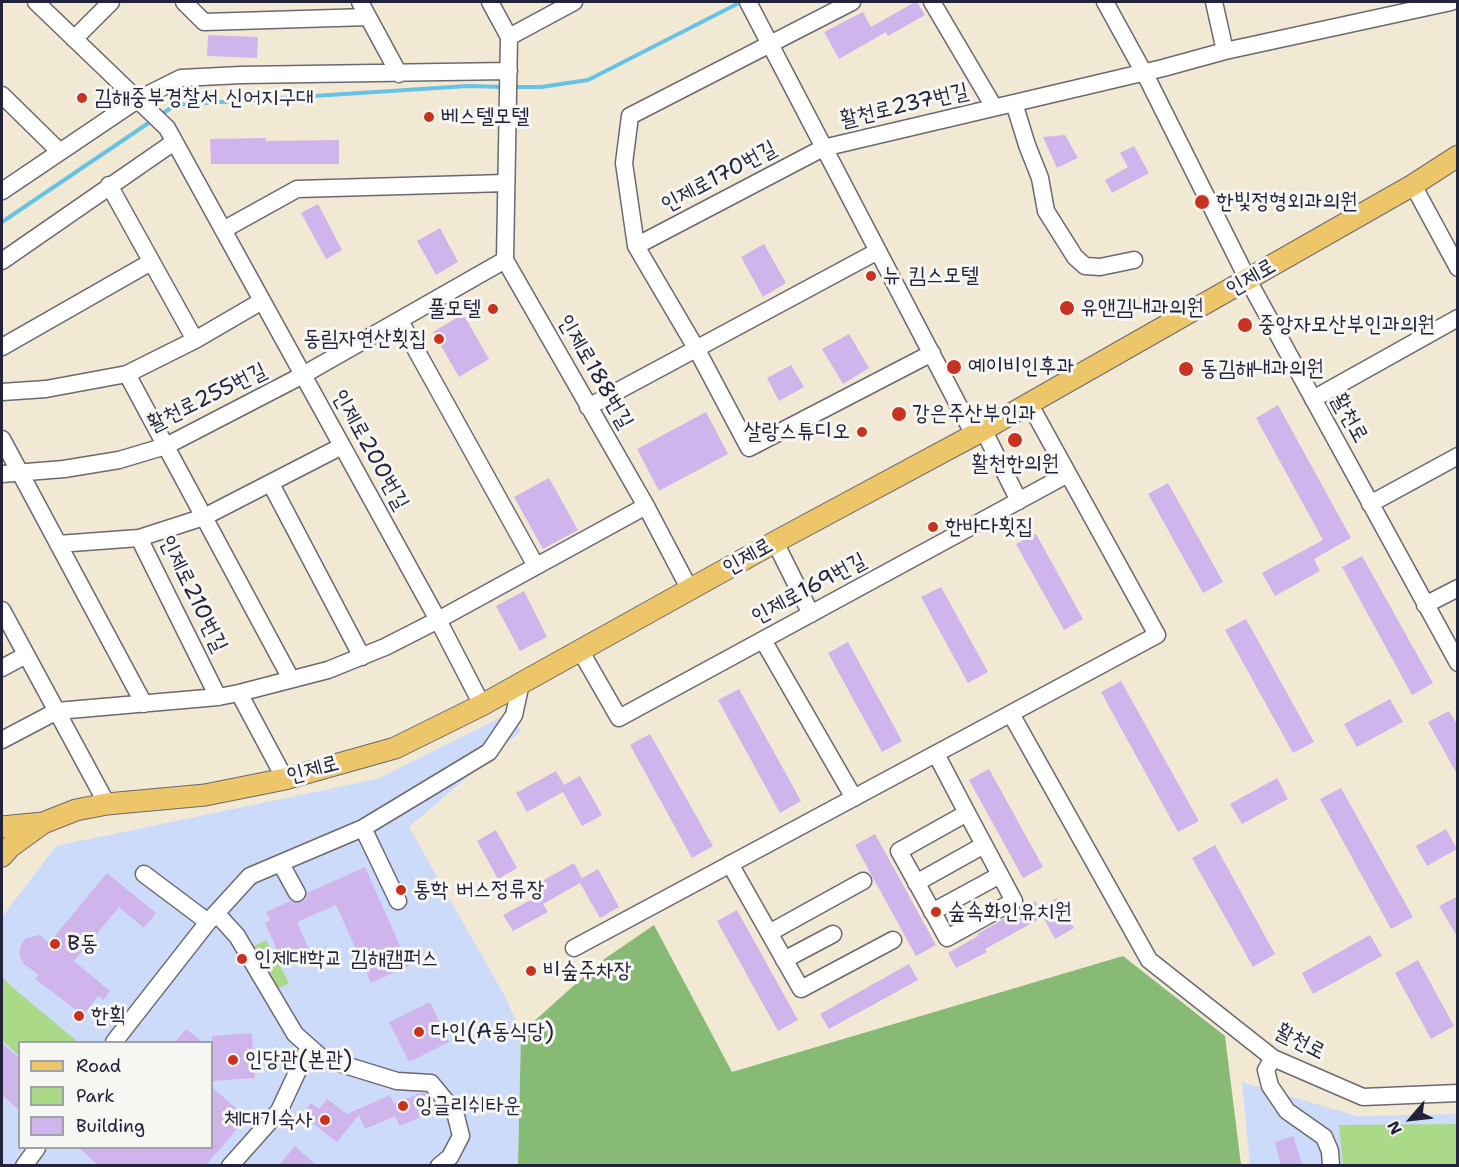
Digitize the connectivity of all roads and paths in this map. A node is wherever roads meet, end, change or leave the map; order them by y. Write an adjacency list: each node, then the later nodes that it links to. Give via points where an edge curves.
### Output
1 (36, 2): 15 (street, 인제로200번길)
2 (111, 2): 15 (street)
3 (184, 2): 13 (street, via 204,22)
4 (360, 2): 13 (street)
5 (490, 2): 14 (street)
6 (574, 2): 14 (street)
7 (852, 2): 16 (street)
8 (932, 2): 24 (street, 활천로237번길)
9 (1106, 2): 18 (street, 활천로)
10 (1214, 2): 17 (street)
11 (1450, 2): 17 (street, 활천로237번길)
12 (750, 6): 16 (street)
13 (369, 17): 19 (street)
14 (509, 37): 20 (street)
15 (74, 39): 22 (street, 인제로200번길)
16 (770, 44): 26 (street); 34 (street, 인제로170번길, via 630,116 624,163)
17 (1225, 51): 18 (street, 활천로237번길)
18 (1144, 72): 23 (street, 활천로237번길); 41 (street, 활천로)
19 (399, 74): 20 (street); 22 (street, via 182,78)
20 (509, 75): 29 (street)
21 (2, 95): 27 (street)
22 (140, 103): 25 (street, 인제로200번길); 27 (street)
23 (1014, 103): 24 (street, 활천로237번길); 37 (street, via 1040,178 1046,211 1075,257 1085,266 1100,267)
24 (994, 107): 26 (street, 활천로237번길)
25 (170, 135): 30 (street); 33 (street, 인제로200번길)
26 (823, 148): 34 (street, 인제로170번길); 35 (street)
27 (60, 152): 32 (street)
28 (1458, 156): 31 (main road, 인제로)
29 (506, 183): 33 (street, via 297,189); 36 (street)
30 (109, 185): 38 (street); 39 (street)
31 (1413, 185): 40 (street); 41 (main road, 인제로)
32 (2, 191)
33 (223, 230): 42 (street, 인제로200번길)
34 (636, 246): 47 (street, 인제로170번길)
35 (878, 251): 47 (street); 48 (street)
36 (505, 260): 44 (street, 활천로255번길); 54 (street, 인제로188번길)
37 (1134, 260)
38 (2, 261)
39 (151, 262): 45 (street); 46 (street)
40 (1458, 268)
41 (1248, 280): 52 (street, 활천로); 53 (main road, 인제로)
42 (262, 301): 45 (street); 50 (street, 인제로200번길)
43 (1458, 318): 52 (street)
44 (400, 321): 50 (street, 활천로255번길); 71 (street)
45 (195, 340): 49 (street)
46 (2, 347)
47 (696, 348): 48 (street, 인제로170번길, via 749,448); 54 (street)
48 (932, 353): 55 (street)
49 (127, 374): 51 (street, via 46,389); 57 (street)
50 (303, 375): 57 (street, 활천로255번길); 58 (street, 인제로200번길)
51 (2, 392)
52 (1313, 399): 65 (street, 활천로)
53 (1029, 403): 55 (main road, 인제로); 62 (street)
54 (588, 407): 66 (street, 인제로188번길)
55 (979, 432): 64 (street); 69 (main road, 인제로)
56 (2, 439): 60 (street)
57 (166, 446): 60 (street, 활천로255번길, via 119,460); 67 (street)
58 (342, 446): 63 (street, 인제로210번길); 77 (street, 인제로200번길)
59 (1458, 456): 65 (street)
60 (19, 472): 61 (street, 활천로255번길); 70 (street)
61 (2, 474)
62 (1068, 474): 64 (street, 인제로169번길); 91 (street, via 1157,635)
63 (271, 484): 67 (street, 인제로210번길); 81 (street)
64 (1018, 501): 76 (street, 인제로169번길)
65 (1370, 504): 74 (street, 활천로)
66 (646, 506): 71 (street); 73 (street, 인제로188번길)
67 (204, 517): 68 (street, 인제로210번길); 84 (street, 인제로210번길)
68 (139, 538): 70 (street); 87 (street, 인제로210번길)
69 (775, 542): 73 (main road, 인제로); 76 (street)
70 (58, 544): 88 (street)
71 (536, 566): 77 (street)
72 (1458, 588): 74 (street)
73 (690, 590): 79 (main road, 인제로)
74 (1425, 605): 82 (street, 활천로)
75 (2, 610): 80 (street)
76 (811, 614): 78 (street, 인제로169번길)
77 (438, 620): 81 (street); 89 (street, 인제로200번길)
78 (763, 640): 79 (street, 인제로169번길, via 619,718); 95 (street)
79 (580, 650): 85 (main road, 인제로)
80 (26, 656): 83 (street); 90 (street)
81 (362, 657): 84 (street)
82 (1458, 663)
83 (2, 668)
84 (291, 679): 86 (street)
85 (521, 683): 89 (main road, 인제로); 100 (street, via 514,715 489,752)
86 (239, 693): 87 (street); 94 (street)
87 (218, 697): 88 (street)
88 (144, 704): 90 (street)
89 (482, 705): 94 (main road, 인제로, via 395,748)
90 (57, 711): 92 (street); 96 (street)
91 (1011, 714): 93 (street); 120 (street, 활천로, via 1149,960)
92 (2, 740)
93 (936, 754): 95 (street); 97 (street)
94 (285, 779): 96 (main road, 인제로, via 205,795)
95 (854, 798): 104 (street)
96 (107, 804): 98 (main road, 인제로, via 76,810)
97 (967, 813): 101 (street); 108 (street, via 899,851)
98 (43, 823): 99 (main road); 102 (main road, 인제로)
99 (2, 827)
100 (363, 828): 103 (street); 110 (street)
101 (984, 845): 106 (street); 108 (street)
102 (2, 856)
103 (281, 864): 109 (street); 112 (street, via 250,876)
104 (730, 864): 113 (street); 116 (street)
105 (144, 874): 112 (street)
106 (1000, 875): 111 (street); 111 (street, via 1014,901 947,938)
107 (863, 881): 113 (street)
108 (916, 883): 111 (street)
109 (297, 893)
110 (398, 901)
111 (932, 912)
112 (212, 917): 118 (street); 119 (street, via 237,936 295,1034)
113 (769, 933): 117 (street)
114 (833, 934): 117 (street)
115 (893, 940): 117 (street, via 801,989)
116 (574, 948)
117 (784, 960)
118 (115, 1041)
119 (309, 1047): 124 (street, via 279,1111); 125 (street, via 322,1058 397,1081 432,1083 455,1112 461,1136 450,1157)
120 (1273, 1058): 121 (street, 활천로, via 1363,1097); 126 (street, via 1266,1070 1270,1086 1287,1111 1324,1137)
121 (1458, 1093)
122 (36, 1149): 123 (street)
123 (24, 1166)
124 (230, 1166)
125 (439, 1166)
126 (1331, 1166)

